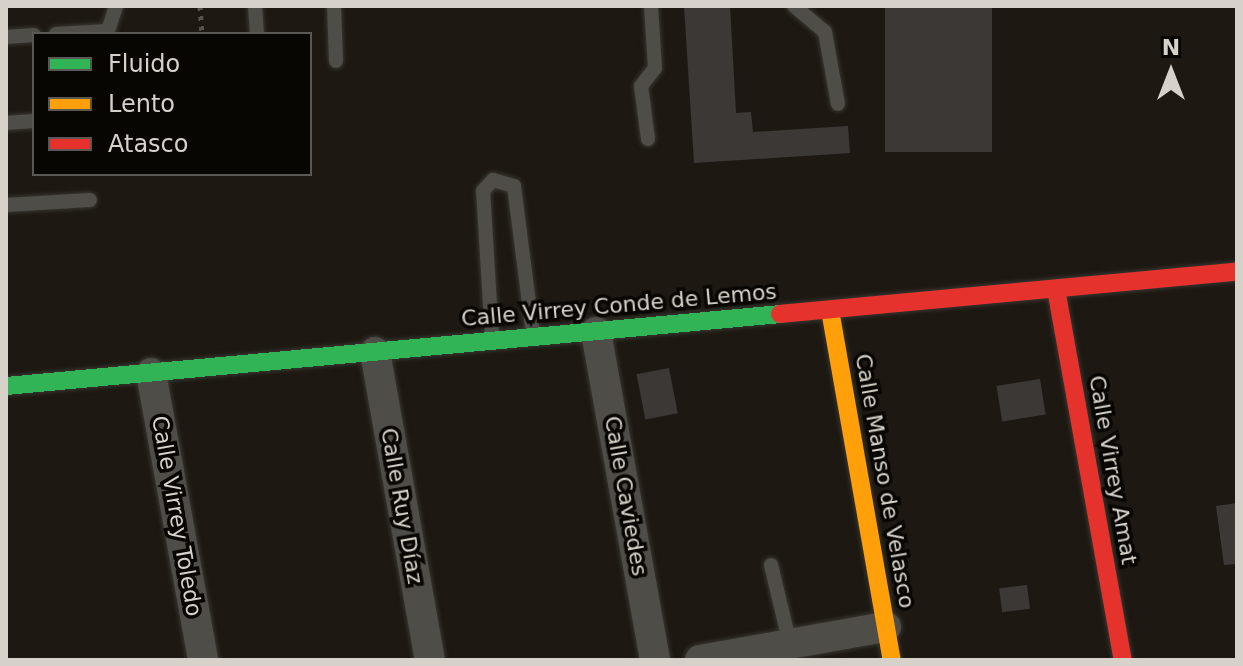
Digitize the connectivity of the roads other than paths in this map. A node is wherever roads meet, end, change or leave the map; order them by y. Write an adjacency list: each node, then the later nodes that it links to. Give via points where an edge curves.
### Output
1 (116, 6): 6 (lane)
2 (255, 6): 7 (lane)
3 (334, 6): 10 (lane)
4 (651, 6): 14 (lane, via 655,68 641,86)
5 (794, 6): 11 (lane, via 825,32)
6 (107, 32)
7 (257, 32)
8 (32, 35): 9 (lane)
9 (6, 37)
10 (336, 61)
11 (838, 104)
12 (32, 121): 13 (lane)
13 (6, 123)
14 (648, 139)
15 (90, 200): 16 (lane)
16 (6, 205)
17 (1237, 272): 18 (street, Calle Virrey Conde de Lemos)
18 (1056, 289): 19 (street, Calle Virrey Conde de Lemos); 34 (street, Calle Virrey Amat)
19 (830, 310): 20 (street, Calle Virrey Conde de Lemos); 27 (street, Calle Manso de Velasco)
20 (596, 332): 21 (street, Calle Virrey Conde de Lemos); 31 (street, Calle Caviedes)
21 (533, 337): 22 (street, Calle Virrey Conde de Lemos); 22 (lane, via 514,186 493,180 483,191)
22 (492, 341): 23 (street, Calle Virrey Conde de Lemos)
23 (375, 352): 24 (street, Calle Virrey Conde de Lemos); 30 (street, Calle Ruy Díaz)
24 (151, 373): 25 (street, Calle Virrey Conde de Lemos); 29 (street, Calle Virrey Toledo)
25 (6, 386)
26 (771, 565): 28 (lane)
27 (886, 627): 28 (street); 33 (street, Calle Manso de Velasco)
28 (790, 644): 32 (street)
29 (203, 660)
30 (430, 660)
31 (655, 660)
32 (700, 660)
33 (892, 660)
34 (1123, 660)

